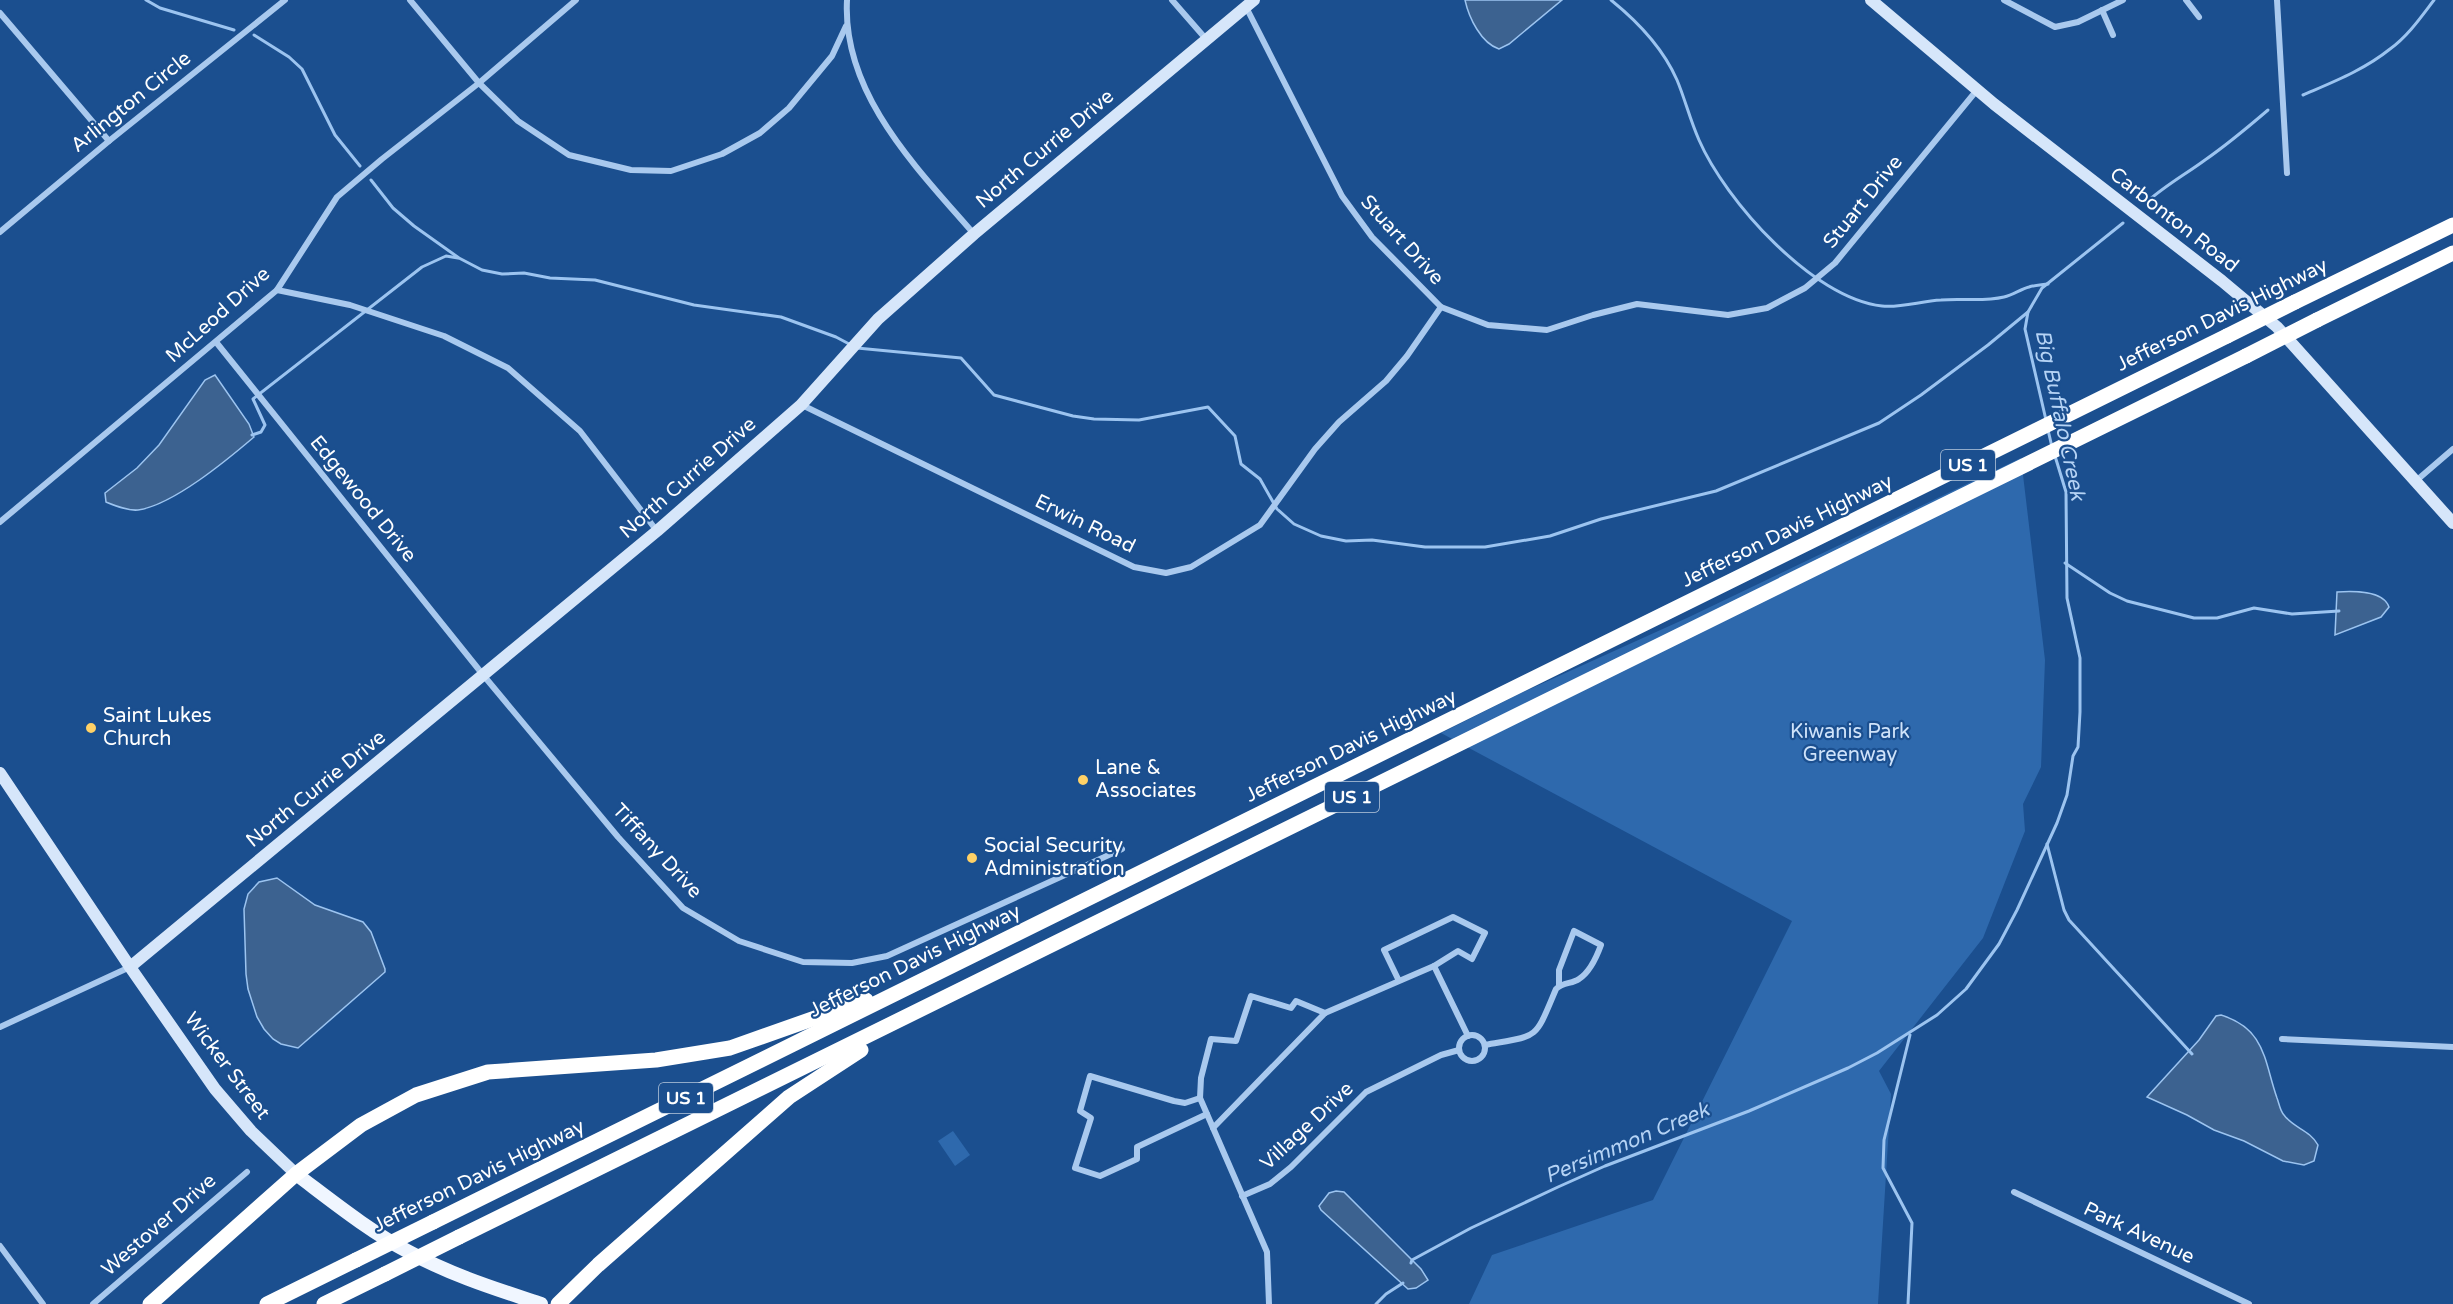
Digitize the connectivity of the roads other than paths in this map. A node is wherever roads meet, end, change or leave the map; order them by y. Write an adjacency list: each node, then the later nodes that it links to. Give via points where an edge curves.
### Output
1 (285, 0): 20 (street, Arlington Circle)
2 (410, 0): 18 (street)
3 (576, 0): 18 (street, McLeod Drive)
4 (847, 0): 15 (street)
5 (1172, 0): 17 (street)
6 (1871, 0): 19 (street, Carbonton Road)
7 (2004, 0): 12 (street, via 2055,27 2078,22)
8 (2123, 0): 12 (street)
9 (2186, 0): 14 (street)
10 (2277, 0): 21 (street)
11 (1250, 3): 17 (street, North Currie Drive); 27 (street, Stuart Drive, via 1342,196 1372,237)
12 (2102, 10): 16 (street)
13 (0, 14): 20 (street)
14 (2199, 17)
15 (846, 26): 18 (street, via 832,56 789,108 760,133 722,154 670,171 631,170 569,155 518,121); 24 (street, via 861,79 883,120 908,158)
16 (2113, 35)
17 (1206, 39): 24 (street, North Currie Drive)
18 (479, 83): 26 (street, McLeod Drive, via 337,197)
19 (1977, 90): 27 (street, Stuart Drive, via 1835,263 1805,288 1767,308 1728,315 1636,304 1547,330 1488,325); 31 (street, Carbonton Road, via 2277,327)
20 (109, 141): 23 (street, Arlington Circle)
21 (2287, 172)
22 (2453, 225): 40 (highway, Jefferson Davis Highway / US 1, bridge)
23 (0, 232)
24 (974, 234): 29 (street, North Currie Drive, via 878,320)
25 (2453, 253): 43 (highway, US 1, bridge)
26 (278, 290): 28 (street, McLeod Drive); 34 (street, via 350,305 444,336 508,368 580,431)
27 (1441, 307): 29 (street, Erwin Road, via 1386,381 1339,422 1315,450 1260,525 1191,567 1166,573 1134,567)
28 (216, 342): 32 (street, McLeod Drive); 35 (street, Edgewood Drive)
29 (801, 405): 34 (street, North Currie Drive)
30 (2453, 449): 31 (street)
31 (2416, 480): 33 (street, Carbonton Road)
32 (0, 522)
33 (2453, 523)
34 (657, 531): 35 (street, North Currie Drive)
35 (484, 676): 37 (street, Tiffany Drive, via 618,837 683,908 739,942 803,962 852,963 887,956); 39 (street, North Currie Drive)
36 (2, 781): 39 (street, Wicker Street)
37 (1122, 849)
38 (1434, 966): 41 (street); 41 (street, via 1458,951 1472,959 1485,933 1452,917 1384,950); 46 (street)
39 (130, 967): 45 (street); 55 (street, Wicker Street, via 215,1089)
40 (939, 973): 55 (highway, via 730,1048 656,1060 488,1071 407,1100 361,1125); 62 (highway, Jefferson Davis Highway / US 1, bridge)
41 (1399, 981): 44 (street)
42 (1559, 985): 42 (street, Village Drive, via 1580,979 1596,960 1601,945 1574,931 1559,970); 48 (street, Village Drive, via 1538,1030 1530,1037)
43 (921, 1011): 63 (highway, US 1, bridge); 65 (highway, via 789,1097)
44 (1326, 1014): 51 (street, via 1296,1001 1291,1008 1251,996 1236,1041 1211,1039); 53 (street)
45 (0, 1027)
46 (1468, 1036): 48 (street, via 1478,1037); 50 (street)
47 (2282, 1038): 49 (street)
48 (1485, 1045): 50 (street, Village Drive, via 1485,1052 1477,1060 1466,1059)
49 (2453, 1047)
50 (1460, 1050): 57 (street, Village Drive, via 1441,1055 1366,1092 1291,1167 1270,1184)
51 (1200, 1098): 52 (street); 52 (street, via 1185,1103 1174,1101 1090,1076 1080,1111 1091,1118 1075,1168 1100,1176 1137,1159 1137,1147)
52 (1207, 1114): 53 (street)
53 (1213, 1128): 57 (street)
54 (247, 1172): 60 (street, Westover Drive)
55 (296, 1174): 61 (highway); 64 (main road, Wicker Street, via 408,1252 457,1275)
56 (2014, 1192): 67 (street, Park Avenue)
57 (1242, 1196): 66 (street, via 1267,1252)
58 (0, 1246): 59 (street)
59 (43, 1304)
60 (93, 1304)
61 (150, 1304)
62 (267, 1304)
63 (324, 1304)
64 (541, 1304)
65 (558, 1304)
66 (1269, 1304)
67 (2249, 1304)

